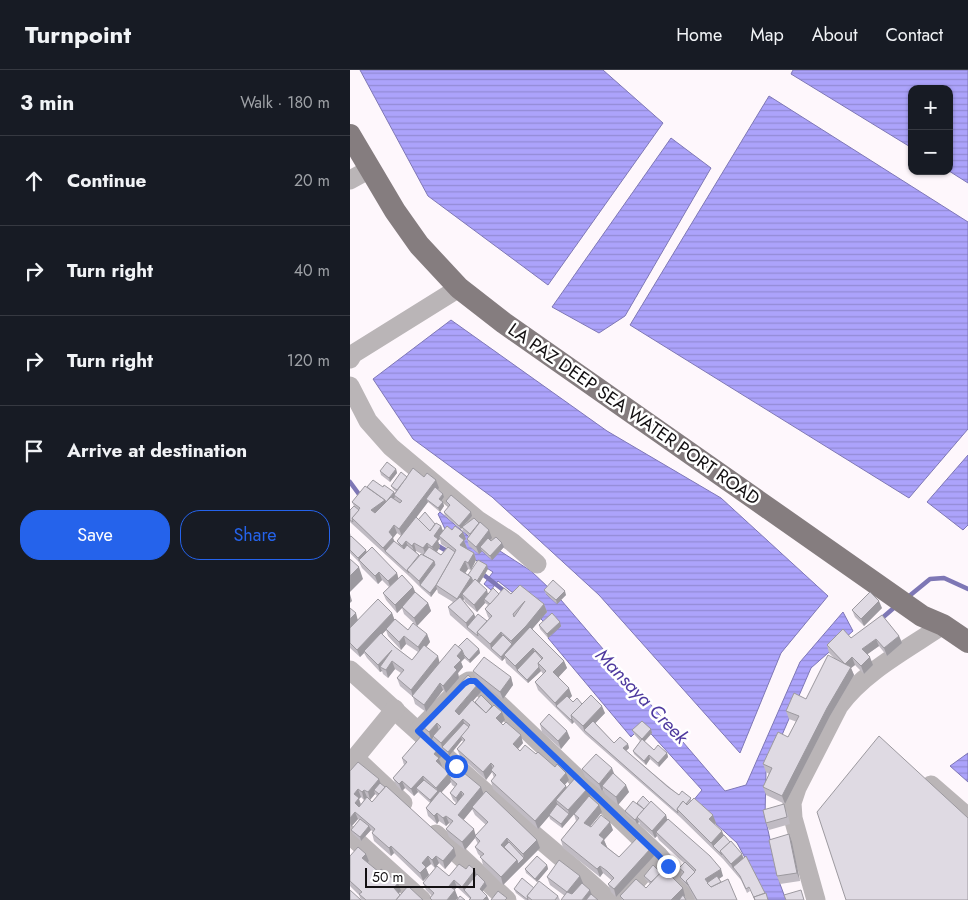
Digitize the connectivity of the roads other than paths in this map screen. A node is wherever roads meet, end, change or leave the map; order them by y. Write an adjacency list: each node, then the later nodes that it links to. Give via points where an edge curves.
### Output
1 (350, 135): 2 (main road, LA PAZ DEEP SEA WATER PORT ROAD)
2 (370, 169): 3 (street); 4 (main road, LA PAZ DEEP SEA WATER PORT ROAD, via 419,245)
3 (350, 180)
4 (459, 288): 5 (street, via 353,354); 8 (main road, LA PAZ DEEP SEA WATER PORT ROAD, via 504,323 922,616)
5 (350, 359)
6 (350, 386): 7 (street, via 368,421 391,446 478,520 512,542)
7 (537, 564)
8 (944, 625): 9 (main road, LA PAZ DEEP SEA WATER PORT ROAD); 23 (street, via 881,667 847,695 797,788 792,803 793,818)
9 (968, 642)
10 (350, 670): 11 (street)
11 (394, 709): 12 (street); 13 (street)
12 (418, 731): 17 (street, via 464,684 475,681); 20 (street)
13 (353, 761): 18 (street, via 420,819)
14 (920, 774): 15 (street)
15 (968, 817)
16 (350, 835): 19 (street)
17 (659, 856): 21 (street); 22 (street)
18 (502, 899)
19 (422, 900)
20 (609, 900)
21 (620, 900)
22 (689, 900)
23 (816, 900)

